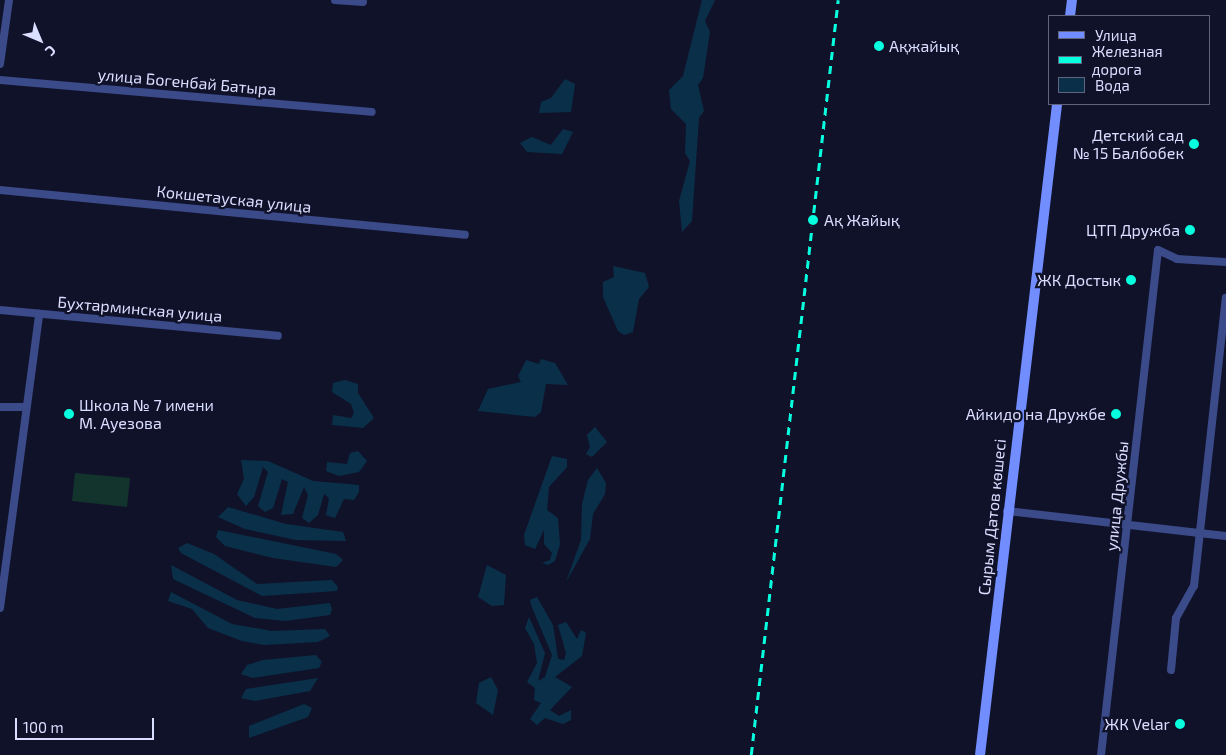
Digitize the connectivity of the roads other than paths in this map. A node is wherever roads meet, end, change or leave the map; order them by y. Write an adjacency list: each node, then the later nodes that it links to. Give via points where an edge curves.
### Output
1 (9, 0): 6 (street)
2 (335, 0): 4 (street)
3 (1072, 0): 5 (main road)
4 (363, 2)
5 (1070, 15)
6 (0, 64)
7 (0, 80): 9 (street, улица Богенбай Батыра)
8 (1057, 105): 19 (main road, Сырым Датов көшесі)
9 (372, 112)
10 (0, 190): 11 (street, Кокшетауская улица)
11 (465, 235)
12 (1226, 262): 20 (street, улица Дружбы, via 1177,258 1158,250)
13 (1226, 298): 21 (street)
14 (0, 310): 15 (street, Бухтарминская улица)
15 (39, 314): 16 (street, Бухтарминская улица); 18 (street)
16 (278, 336)
17 (0, 406): 18 (street)
18 (24, 407): 23 (street)
19 (1007, 511): 20 (street); 25 (main road, Сырым Датов көшесі)
20 (1128, 526): 21 (street); 26 (street, улица Дружбы)
21 (1200, 532): 22 (street); 24 (street, via 1194,586 1176,618)
22 (1226, 536)
23 (0, 608)
24 (1171, 670)
25 (980, 755)
26 (1101, 755)

